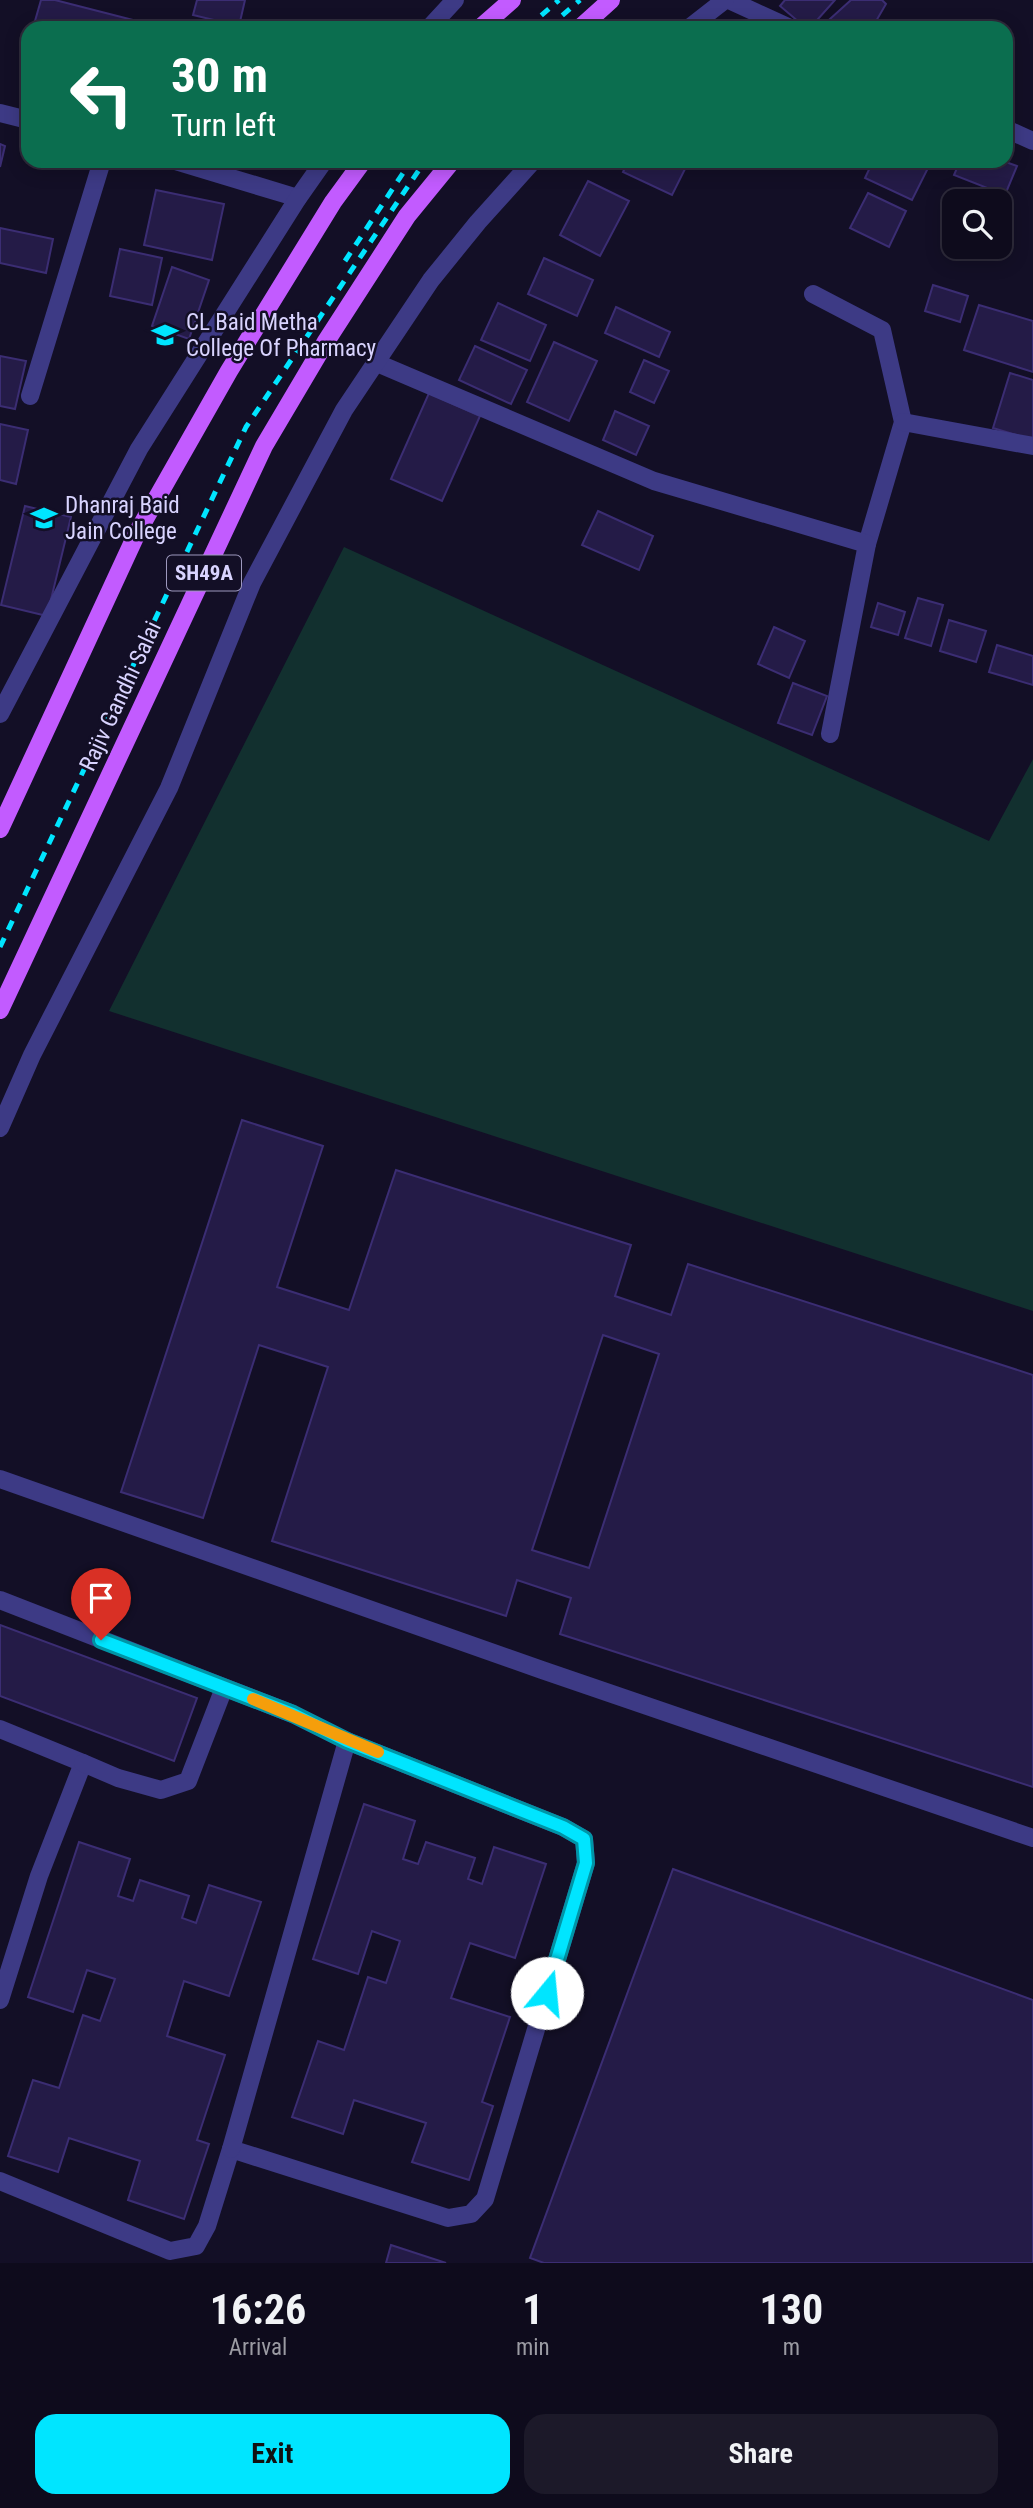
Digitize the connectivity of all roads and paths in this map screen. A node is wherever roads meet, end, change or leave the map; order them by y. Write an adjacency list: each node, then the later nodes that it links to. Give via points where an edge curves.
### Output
1 (456, 0): 5 (street)
2 (512, 0): 6 (main road)
3 (611, 0): 7 (main road)
4 (727, 0): 8 (street); 9 (street)
5 (436, 21)
6 (488, 21)
7 (588, 21)
8 (698, 21)
9 (774, 21)
10 (0, 113): 11 (street)
11 (21, 118)
12 (1013, 132): 13 (street)
13 (1033, 141)
14 (100, 168): 23 (street)
15 (198, 168): 20 (street)
16 (319, 168): 20 (street)
17 (358, 168): 29 (main road, via 229,371 137,533)
18 (446, 168): 30 (main road, Rajiv Gandhi Salai / SH49A, via 407,216 264,446)
19 (527, 168): 22 (street, via 431,279)
20 (298, 198): 27 (street, via 139,449)
21 (813, 294): 24 (street, via 882,330)
22 (377, 363): 26 (street, via 654,481); 31 (street, via 344,410 252,583 169,788 32,1055)
23 (30, 396)
24 (903, 422): 25 (street); 26 (street)
25 (1033, 446)
26 (867, 544): 28 (street)
27 (0, 714)
28 (830, 734)
29 (0, 829)
30 (0, 1010)
31 (0, 1128)
32 (0, 1479): 38 (street)
33 (0, 1600): 34 (street)
34 (224, 1688): 36 (street); 37 (street, via 188,1781 161,1790)
35 (0, 1729): 37 (street)
36 (347, 1741): 40 (street); 40 (street, via 563,1827 584,1839 586,1863 485,2199 471,2214 448,2218)
37 (83, 1763): 39 (street, via 39,1876)
38 (1033, 1838)
39 (0, 2000)
40 (231, 2149): 41 (street, via 207,2226 196,2246 170,2251)
41 (2, 2187)

